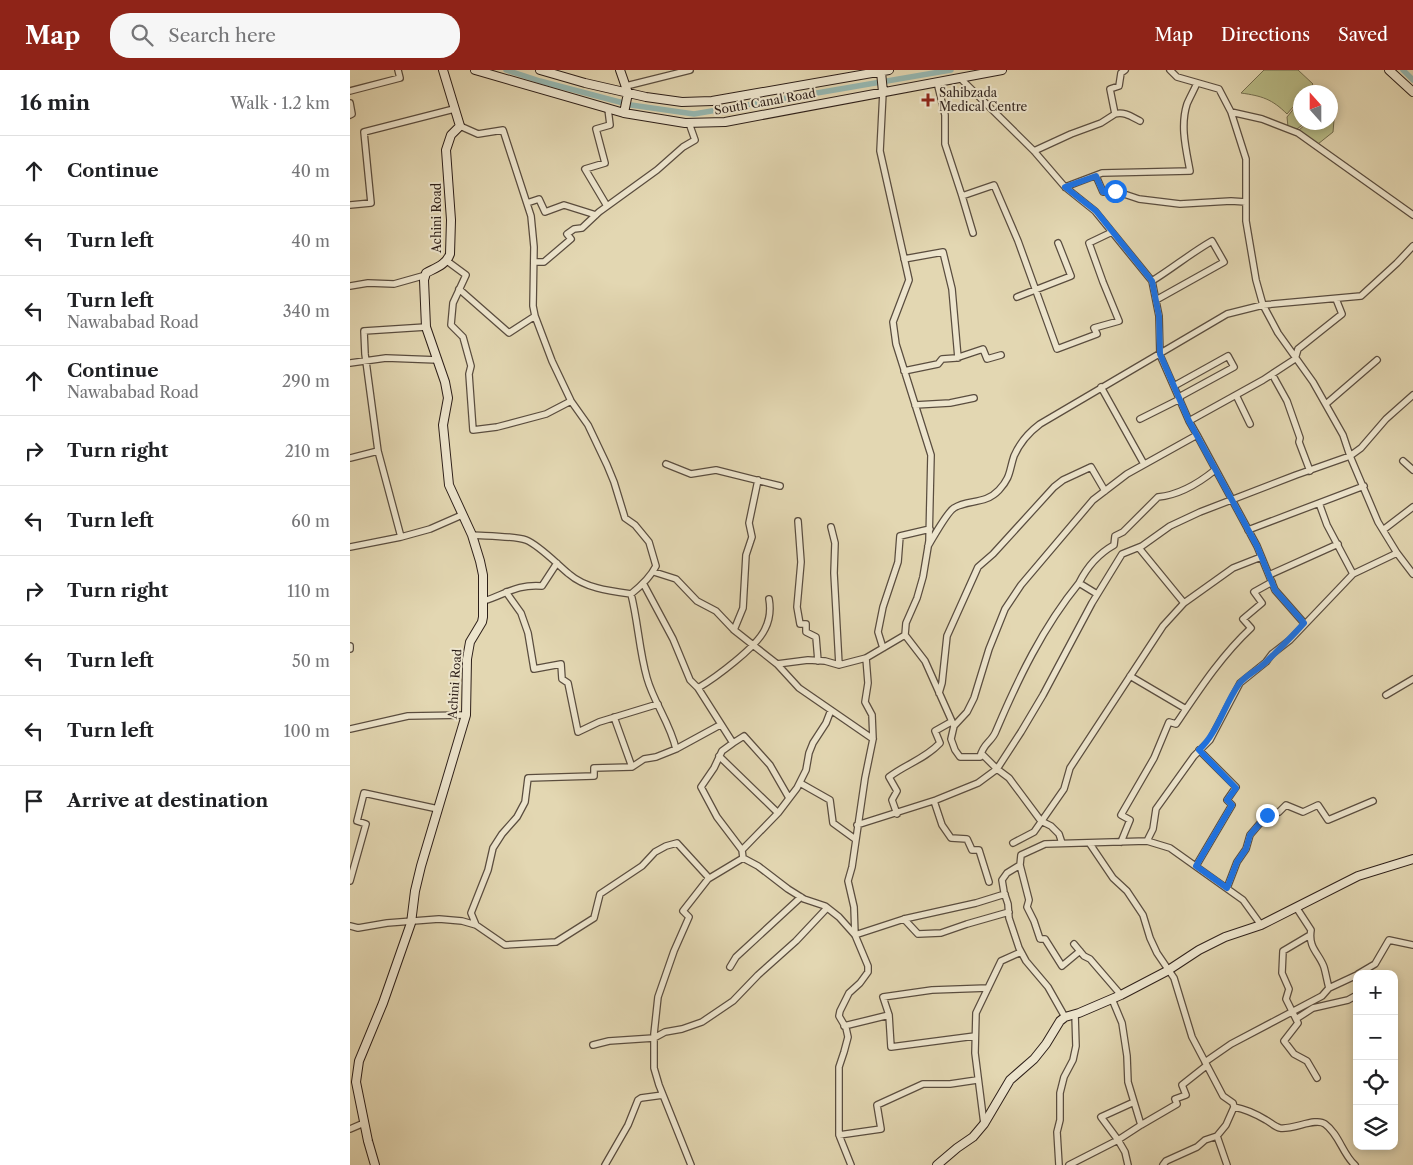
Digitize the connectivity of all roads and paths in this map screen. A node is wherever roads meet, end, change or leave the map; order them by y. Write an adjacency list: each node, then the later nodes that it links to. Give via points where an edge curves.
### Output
1 (398, 70): 16 (street, via 400,78)
2 (443, 70): 21 (main road)
3 (475, 70): 22 (main road, South Canal Road)
4 (540, 70): 18 (main road)
5 (620, 70): 18 (main road)
6 (690, 70): 12 (street)
7 (1002, 70): 13 (main road, South Canal Road)
8 (1125, 70): 26 (street, via 1121,73 1119,86 1110,89)
9 (1170, 70): 15 (street, via 1177,77)
10 (1389, 70): 19 (main road)
11 (885, 71): 17 (main road); 18 (main road, via 712,101 682,102)
12 (669, 73): 18 (street)
13 (958, 74): 14 (main road, South Canal Road); 30 (street)
14 (937, 82): 17 (main road, South Canal Road); 33 (street, via 945,115 946,144)
15 (1197, 83): 24 (street, via 1219,89); 31 (street, via 1184,117 1190,171)
16 (350, 91)
17 (884, 91): 28 (main road, South Canal Road, via 725,122); 44 (street, via 880,151)
18 (627, 92): 23 (main road)
19 (1413, 92)
20 (350, 103): 25 (street)
21 (454, 109): 29 (main road); 36 (street, via 364,132 371,203)
22 (608, 109): 23 (main road, South Canal Road); 37 (street, via 610,125 596,130 605,163 586,169)
23 (624, 112): 28 (main road, South Canal Road)
24 (1231, 112): 34 (street, via 1246,159); 39 (street, via 1262,119 1298,133)
25 (350, 114)
26 (1115, 114): 27 (street); 30 (street)
27 (1140, 121)
28 (689, 123): 37 (street, via 695,140)
29 (460, 126): 35 (street, via 478,134 504,130); 45 (main road, Achini Road, via 451,135 446,150 450,220)
30 (1034, 151): 32 (street)
31 (1096, 176): 32 (street); 34 (street, via 1103,192 1115,191 1180,204)
32 (1065, 187): 40 (street, via 1096,211)
33 (962, 196): 41 (street); 51 (street, via 994,185)
34 (1246, 202): 55 (street, via 1246,221)
35 (527, 204): 38 (street, via 539,199 545,212 564,204); 46 (street)
36 (350, 205)
37 (607, 206): 38 (street)
38 (596, 215): 46 (street, via 582,228 567,234 571,239 544,262)
39 (1413, 215)
40 (1112, 232): 48 (street); 51 (street, via 1089,242 1120,321 1094,328 1097,334 1057,349)
41 (973, 234)
42 (1058, 243): 51 (street, via 1071,276)
43 (1413, 246): 54 (street, via 1361,296)
44 (904, 259): 60 (street, via 943,252 952,289); 66 (street, via 909,280 893,322)
45 (447, 261): 47 (main road, Achini Road); 50 (street, via 466,275)
46 (534, 262): 56 (street)
47 (426, 275): 49 (street, via 394,284 368,282); 57 (main road, Achini Road)
48 (1152, 281): 53 (street); 53 (street, via 1212,241 1224,262)
49 (350, 286)
50 (459, 290): 56 (street, via 510,333); 74 (street, via 453,303 451,325 463,336 471,366 469,391 473,430 546,414)
51 (1036, 290): 52 (street)
52 (1017, 296)
53 (1156, 300): 58 (street)
54 (1336, 300): 55 (street); 61 (street, via 1342,314 1298,349)
55 (1263, 305): 58 (street, via 1227,314); 61 (street)
56 (535, 316): 74 (street)
57 (426, 327): 62 (main road, Achini Road); 64 (street, via 364,332)
58 (1160, 354): 68 (street); 69 (street)
59 (1000, 355): 60 (street, via 987,359 983,349)
60 (958, 358): 66 (street, via 942,359 938,364)
61 (1295, 358): 67 (street); 75 (street)
62 (438, 360): 64 (street, via 386,358); 97 (main road, Achini Road, via 448,398 443,425 449,485)
63 (1377, 360): 75 (street)
64 (366, 361): 65 (street); 81 (street)
65 (350, 363)
66 (904, 371): 76 (street)
67 (1272, 374): 70 (street); 88 (street, via 1287,402)
68 (1174, 386): 73 (street); 73 (street, via 1228,356 1234,367)
69 (1101, 387): 86 (street); 106 (street, via 1026,435 1014,456 1009,478 998,492 983,502 952,508)
70 (1236, 395): 78 (street); 79 (street)
71 (1413, 395): 82 (street)
72 (974, 398): 76 (street)
73 (1179, 398): 77 (street); 78 (street)
74 (571, 401): 112 (street, via 588,425 607,465 625,518 649,542 656,566)
75 (1326, 404): 82 (street)
76 (915, 405): 100 (street, via 931,455)
77 (1140, 419)
78 (1189, 421): 80 (street)
79 (1250, 424)
80 (1197, 435): 86 (street); 87 (street)
81 (378, 451): 83 (street); 104 (street)
82 (1350, 456): 88 (street); 92 (street)
83 (350, 458)
84 (1403, 461): 89 (street)
85 (666, 464): 90 (street, via 691,474 716,470)
86 (1144, 464): 93 (street)
87 (1215, 470): 94 (street); 118 (street, via 1199,483 1158,497 1115,536 1114,545 1102,552)
88 (1310, 470): 94 (street)
89 (1413, 470)
90 (758, 480): 91 (street); 126 (street, via 749,523 752,537 746,555 743,608)
91 (780, 486)
92 (1364, 486): 95 (street); 102 (street)
93 (1105, 491): 137 (street, via 1091,467 1062,480 978,568 947,636); 144 (street, via 1065,533 1005,609 974,698 967,712)
94 (1232, 501): 101 (street); 108 (street, via 1170,526)
95 (1319, 503): 101 (street); 105 (street)
96 (1413, 507): 102 (street)
97 (462, 515): 103 (main road, Achini Road); 104 (street)
98 (798, 521): 131 (street, via 801,562 797,607 800,624 806,624 806,632 816,637)
99 (831, 527): 133 (street, via 835,543)
100 (930, 529): 106 (street); 129 (street, via 900,536 898,562 878,632)
101 (1248, 530): 110 (street)
102 (1383, 530): 109 (street)
103 (472, 535): 111 (street, via 527,540); 123 (main road, Achini Road, via 483,575)
104 (401, 537): 107 (street)
105 (1338, 544): 113 (street); 115 (street)
106 (928, 546): 127 (street, via 923,577 906,623)
107 (350, 547)
108 (1139, 548): 121 (street, via 1122,554); 124 (street)
109 (1397, 553): 113 (street); 114 (street)
110 (1261, 557): 115 (street); 124 (street, via 1233,568)
111 (557, 563): 119 (street, via 542,586 513,588); 120 (street, via 584,584)
112 (654, 572): 117 (street); 126 (street, via 676,578)
113 (1353, 574): 125 (street)
114 (1413, 574)
115 (1269, 575): 116 (street)
116 (1272, 582): 125 (street, via 1275,590); 140 (street, via 1254,592 1262,603 1243,619 1251,628 1233,645)
117 (643, 583): 120 (street); 136 (street, via 673,639 690,680)
118 (1079, 583): 121 (street); 152 (street, via 1043,634 995,734 982,748)
119 (506, 592): 123 (street); 143 (street, via 521,613 534,669 561,664 562,679 568,684 578,732)
120 (630, 594): 139 (street, via 646,675)
121 (1097, 594): 154 (street, via 1043,695)
122 (769, 599): 128 (street, via 771,611 765,630)
123 (484, 601): 142 (main road, Achini Road, via 482,622 470,642 467,658)
124 (1184, 603): 134 (street, via 1163,626)
125 (1304, 623): 150 (street, via 1290,640 1240,683 1210,740)
126 (734, 630): 128 (street)
127 (905, 635): 129 (street); 137 (street, via 925,661)
128 (752, 645): 132 (street); 136 (street, via 728,668)
129 (883, 648): 130 (street)
130 (866, 658): 133 (street); 147 (street, via 868,682 865,702 872,716)
131 (818, 661): 132 (street); 133 (street)
132 (777, 664): 141 (street, via 799,688)
133 (839, 665)
134 (1130, 676): 140 (street); 162 (street, via 1070,768 1064,789)
135 (1413, 679): 138 (street)
136 (698, 688): 145 (street)
137 (939, 693): 144 (street)
138 (1386, 695)
139 (658, 704): 143 (street); 149 (street)
140 (1186, 709): 166 (street, via 1176,724 1169,722 1154,758 1121,815 1130,820)
141 (831, 710): 147 (street); 155 (street, via 813,743)
142 (466, 715): 146 (street, via 408,716); 159 (main road, Achini Road)
143 (614, 717): 153 (street)
144 (952, 724): 152 (street, via 951,740 960,757); 161 (street, via 934,731 940,743 932,752 889,777 897,791 892,800)
145 (720, 725): 148 (street); 149 (street)
146 (350, 728)
147 (873, 739): 163 (street)
148 (733, 743): 151 (street); 156 (street, via 744,736 770,765)
149 (676, 749): 153 (street, via 644,759)
150 (1199, 750): 165 (street, via 1156,809 1153,829); 174 (street, via 1236,788 1227,800 1232,805)
151 (719, 756): 160 (street); 170 (street, via 701,787 717,817)
152 (980, 757): 154 (street, via 983,755)
153 (632, 767): 186 (street, via 594,768 594,776 528,778 526,802 494,848 471,913)
154 (997, 769): 157 (street, via 978,783); 162 (street, via 1009,778)
155 (800, 782): 156 (street); 164 (street, via 830,800 833,823)
156 (789, 798): 160 (street)
157 (934, 801): 161 (street); 177 (street, via 942,825 951,838 967,839 972,850 979,850)
158 (1374, 801): 178 (street, via 1328,820 1318,805 1303,812 1286,805 1279,812 1267,815 1250,835)
159 (438, 810): 176 (street, via 364,793 357,822 366,824); 185 (main road, Achini Road, via 420,866)
160 (778, 813): 170 (street)
161 (897, 814): 163 (street)
162 (1041, 821): 167 (street, via 1034,832); 168 (street, via 1059,834)
163 (857, 825): 164 (street)
164 (855, 839): 190 (street, via 848,881 854,907)
165 (1147, 841): 166 (street); 174 (street, via 1170,848)
166 (1121, 842): 169 (street)
167 (1013, 843)
168 (1062, 843): 169 (street); 173 (street, via 1044,844 1021,855)
169 (1090, 844): 197 (street, via 1143,915 1150,938)
170 (742, 850): 171 (street)
171 (742, 858): 175 (street); 180 (street)
172 (1413, 859): 181 (main road, via 1358,876)
173 (1020, 865): 179 (street, via 1002,880); 193 (street, via 1029,900 1027,907 1040,939 1045,939 1062,966)
174 (1196, 866): 178 (street)
175 (709, 878): 186 (street, via 677,843 655,852 642,866 600,894 594,918 556,942 505,945); 211 (street, via 683,911 689,917 658,997)
176 (350, 881)
177 (989, 882)
178 (1227, 888): 187 (street, via 1243,900)
179 (1005, 894): 183 (street); 184 (street)
180 (800, 897): 182 (street); 195 (street, via 736,957)
181 (1296, 907): 187 (main road); 189 (street, via 1311,930)
182 (826, 908): 190 (street); 211 (street, via 733,1001 702,1022)
183 (1009, 912): 184 (street, via 941,933 918,934); 194 (street)
184 (904, 919): 190 (street)
185 (411, 922): 186 (street, via 439,919); 188 (street, via 358,928); 214 (main road, Achini Road, via 384,1003)
186 (476, 925)
187 (1261, 925): 197 (main road, via 1198,950)
188 (350, 926)
189 (1310, 934): 200 (street, via 1316,955 1324,966); 204 (street, via 1283,951 1282,973 1288,989 1286,999)
190 (855, 935): 209 (street, via 868,972 849,993 840,1011)
191 (1074, 944): 193 (street)
192 (1413, 945): 196 (street, via 1389,940 1375,964)
193 (1080, 951): 201 (street)
194 (1021, 952): 199 (street, via 1001,962); 207 (street, via 1048,987)
195 (730, 967)
196 (1364, 970)
197 (1167, 971): 201 (main road); 213 (street, via 1174,978 1192,1037)
198 (1353, 976): 200 (street)
199 (988, 988): 206 (street, via 932,990 882,997); 210 (street, via 976,1013)
200 (1328, 988): 204 (street, via 1322,996)
201 (1121, 995): 203 (main road)
202 (1353, 997): 208 (street, via 1313,1008)
203 (1112, 999): 205 (main road); 218 (street, via 1122,1023 1128,1082)
204 (1293, 1012): 208 (street); 213 (street, via 1231,1044)
205 (1076, 1014): 207 (main road); 232 (street, via 1076,1046 1060,1093)
206 (889, 1015): 209 (street); 210 (street, via 891,1047)
207 (1065, 1017): 221 (main road, via 1034,1058 1010,1080)
208 (1296, 1019): 215 (street, via 1298,1023 1284,1041 1294,1054 1306,1061)
209 (844, 1026): 224 (street, via 848,1037 839,1067)
210 (975, 1036): 216 (street)
211 (654, 1038): 212 (street); 217 (street, via 654,1068)
212 (593, 1045)
213 (1206, 1064): 219 (street, via 1223,1096); 222 (street, via 1182,1085 1186,1095 1175,1099 1177,1104)
214 (354, 1076): 220 (main road, Achini Road)
215 (1317, 1078)
216 (977, 1080): 221 (street); 224 (street, via 923,1084 877,1105 881,1129)
217 (663, 1095): 228 (street, via 638,1100 628,1126); 229 (street)
218 (1134, 1102): 222 (street); 226 (street, via 1101,1117)
219 (1234, 1106): 225 (street); 237 (street, via 1279,1128 1322,1122)
220 (364, 1123): 223 (street); 227 (main road, Achini Road)
221 (984, 1124): 231 (main road, via 973,1137)
222 (1141, 1125): 226 (street)
223 (350, 1129)
224 (839, 1135): 230 (street)
225 (1217, 1136): 235 (street); 236 (street)
226 (1118, 1140): 233 (street); 234 (street)
227 (375, 1165)
228 (605, 1165)
229 (690, 1165)
230 (851, 1165)
231 (937, 1165)
232 (1059, 1165)
233 (1069, 1165)
234 (1128, 1165)
235 (1163, 1165)
236 (1227, 1165)
237 (1355, 1165)

